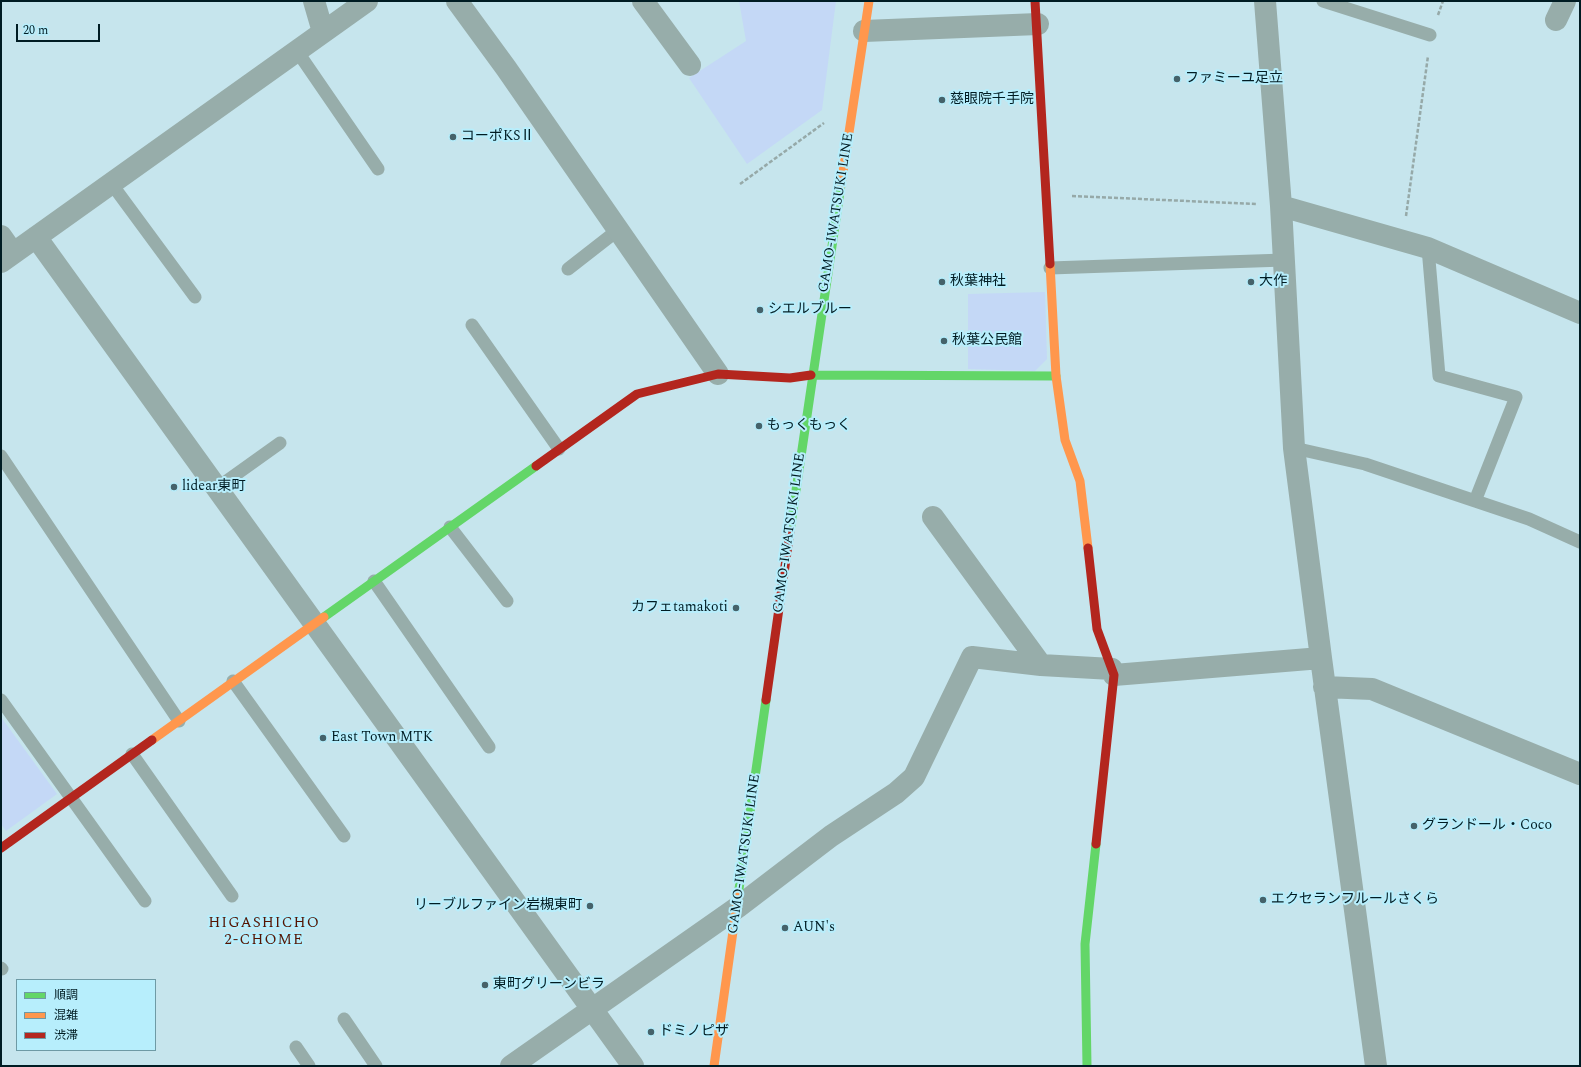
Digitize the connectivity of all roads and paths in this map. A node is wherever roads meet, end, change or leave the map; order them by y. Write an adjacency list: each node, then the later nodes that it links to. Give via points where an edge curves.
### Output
1 (314, 1): 12 (street)
2 (367, 1): 12 (street)
3 (457, 1): 22 (street)
4 (643, 1): 15 (street)
5 (869, 1): 11 (street, GAMO-IWATSUKI LINE)
6 (1035, 1): 10 (street)
7 (1265, 1): 21 (street)
8 (1323, 1): 13 (lane)
9 (1443, 1): 13 (path)
10 (1038, 24): 11 (street); 20 (street)
11 (864, 31): 16 (street, GAMO-IWATSUKI LINE)
12 (323, 32): 14 (street)
13 (1430, 35): 24 (path)
14 (297, 50): 17 (lane); 18 (street)
15 (690, 65)
16 (854, 102): 19 (path); 34 (street, GAMO-IWATSUKI LINE)
17 (378, 169)
18 (111, 183): 23 (street); 30 (lane)
19 (740, 184)
20 (1046, 194): 21 (path); 28 (street)
21 (1281, 206): 24 (street); 27 (street)
22 (618, 230): 29 (lane); 33 (street)
23 (36, 236): 26 (street); 40 (street)
24 (1402, 240): 25 (street)
25 (1428, 248): 31 (street); 41 (lane, via 1439,376 1516,397)
26 (5, 250)
27 (1284, 260): 28 (lane); 37 (street)
28 (1050, 268): 35 (street)
29 (568, 269)
30 (195, 297)
31 (1580, 313)
32 (472, 325): 38 (lane)
33 (718, 374): 34 (street, via 790,378); 38 (street, via 637,394)
34 (812, 375): 35 (street); 63 (street, GAMO-IWATSUKI LINE)
35 (1056, 376): 50 (street, via 1065,440 1080,481 1097,629)
36 (280, 443): 40 (lane)
37 (1294, 448): 41 (lane, via 1365,464); 48 (street)
38 (560, 449): 43 (street)
39 (1, 456): 54 (lane)
40 (217, 488): 47 (street)
41 (1475, 501): 44 (lane, via 1529,519)
42 (933, 517): 49 (street)
43 (450, 527): 45 (street); 46 (lane)
44 (1580, 542)
45 (374, 581): 47 (street); 55 (lane)
46 (507, 600)
47 (314, 624): 51 (street); 64 (street)
48 (1320, 658): 50 (street); 52 (street)
49 (1041, 664): 50 (street); 63 (street, via 972,657 914,777 896,793 831,836)
50 (1113, 672): 72 (street, via 1085,944)
51 (233, 681): 54 (street); 59 (lane)
52 (1324, 687): 57 (street, via 1372,689); 73 (street)
53 (1, 700): 58 (lane)
54 (179, 721): 56 (street)
55 (489, 747)
56 (132, 754): 58 (street); 61 (lane)
57 (1580, 774)
58 (71, 798): 60 (street); 62 (lane)
59 (344, 836)
60 (2, 845)
61 (232, 896)
62 (145, 901)
63 (738, 907): 64 (street); 71 (street, GAMO-IWATSUKI LINE)
64 (591, 1009): 69 (street); 70 (street)
65 (344, 1019): 68 (lane)
66 (296, 1047): 67 (lane)
67 (308, 1066)
68 (376, 1066)
69 (511, 1066)
70 (633, 1066)
71 (714, 1066)
72 (1087, 1066)
73 (1376, 1066)

